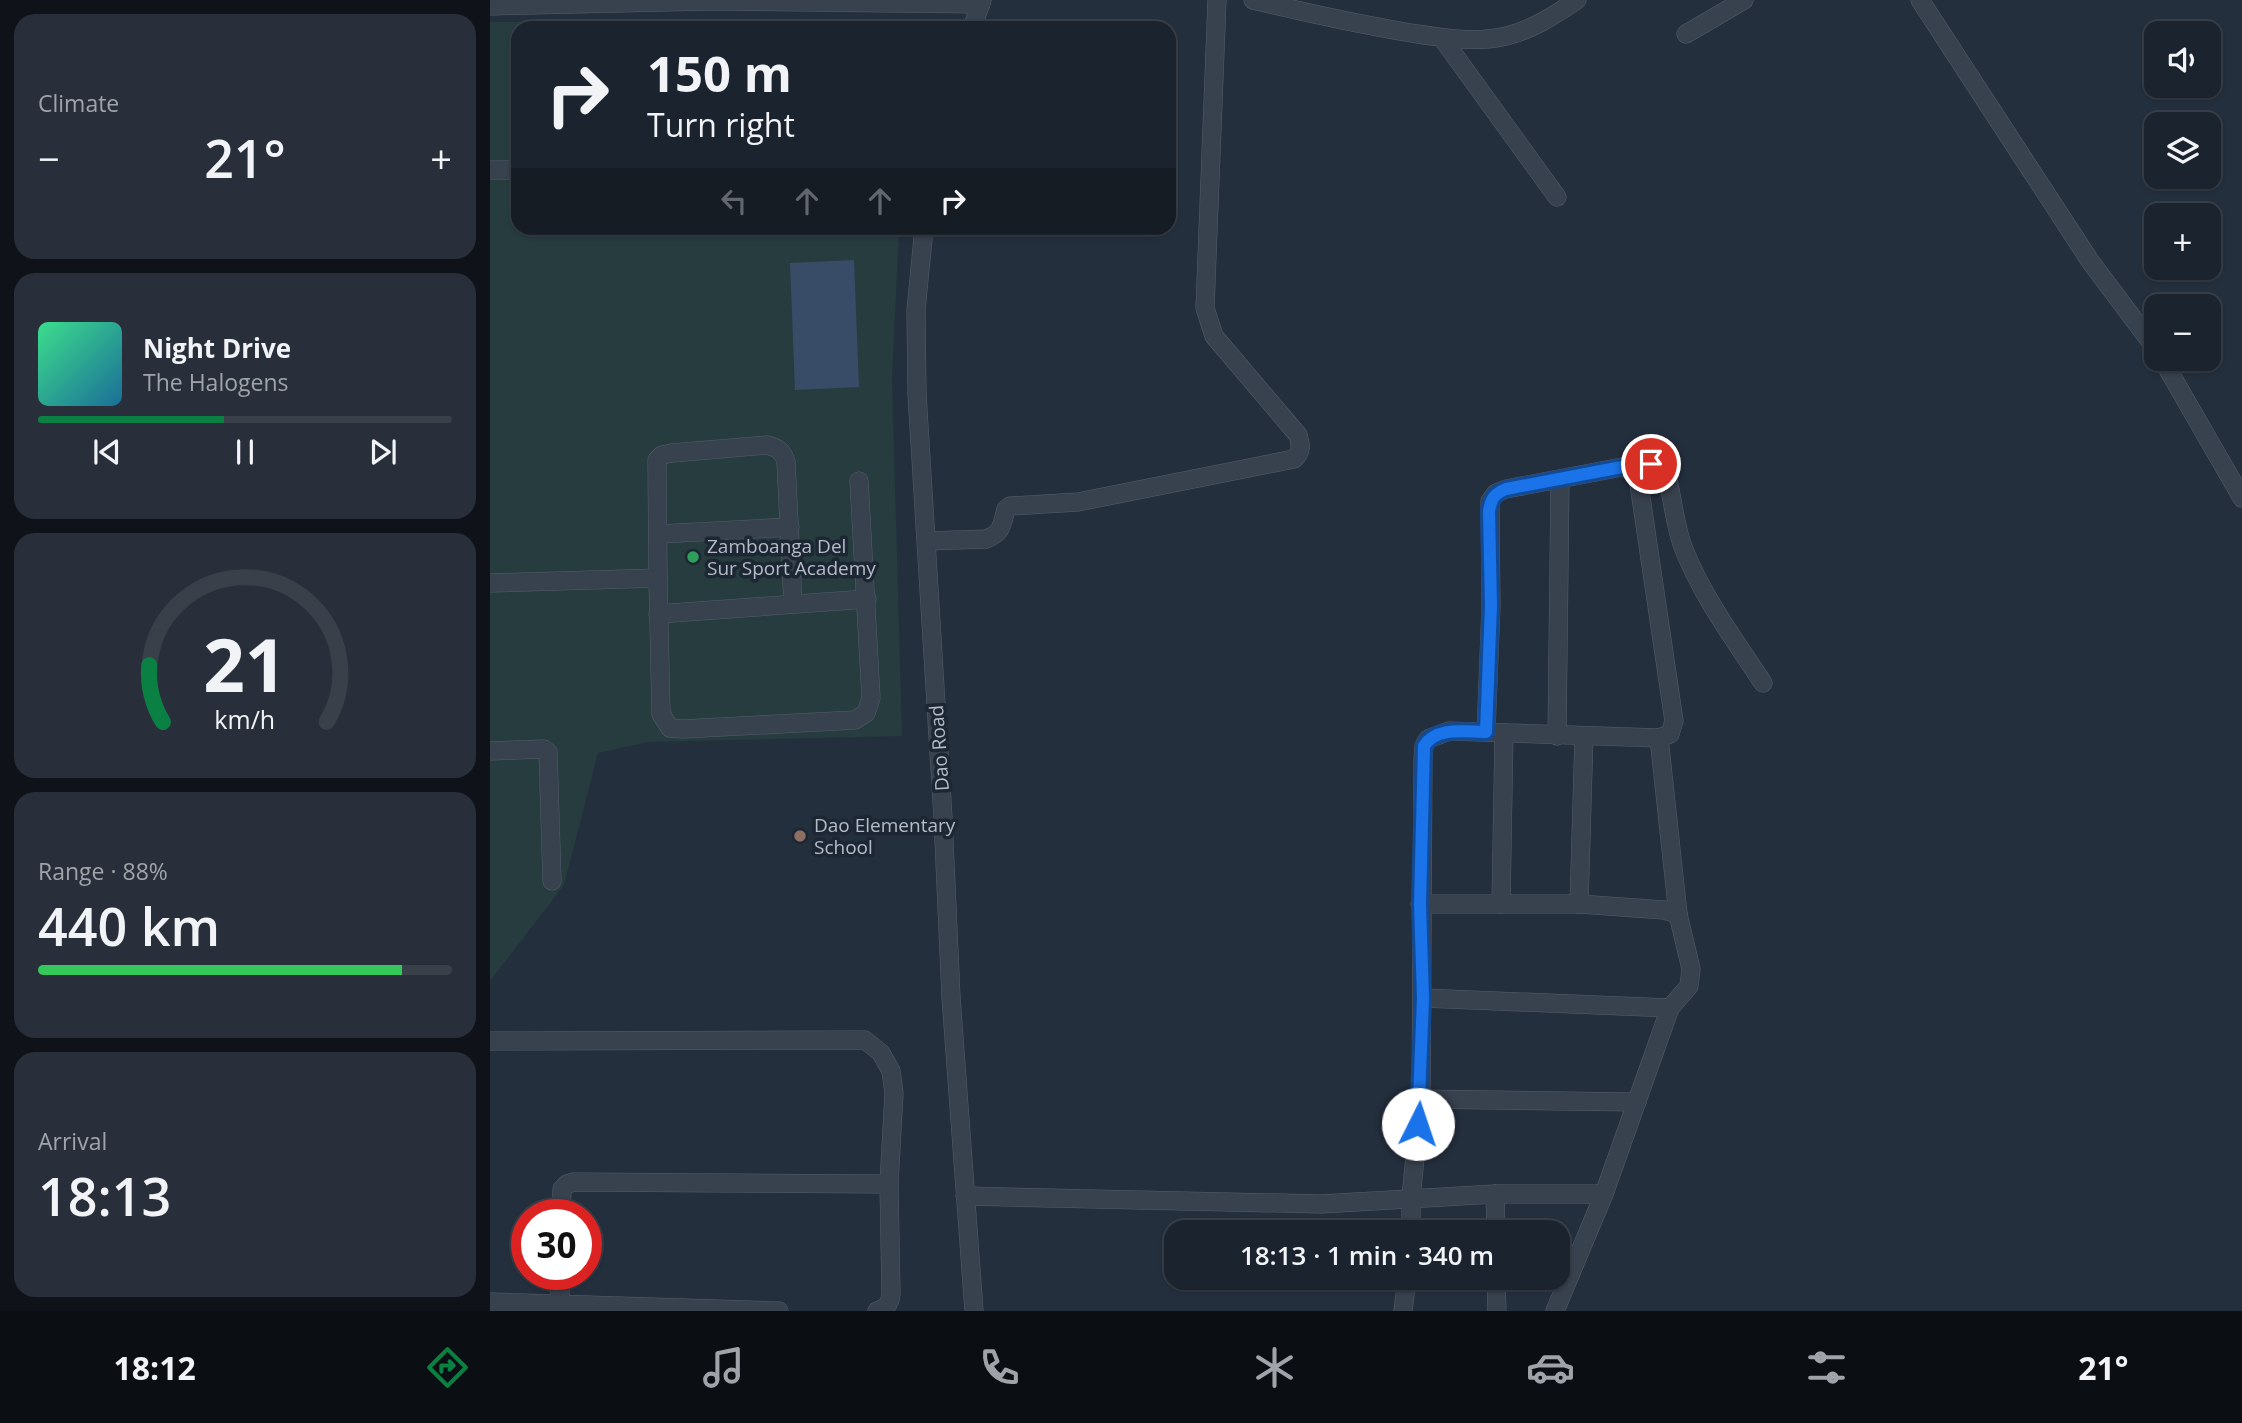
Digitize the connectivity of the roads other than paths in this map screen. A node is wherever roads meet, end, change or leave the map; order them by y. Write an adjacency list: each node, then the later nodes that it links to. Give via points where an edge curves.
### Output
1 (708, 0): 7 (street); 8 (street)
2 (1217, 0): 24 (street, via 1205,308 1214,336 1297,435 1299,454 1294,459 1090,500 1010,506 1002,528 993,537)
3 (1253, 0): 11 (street, via 1339,21)
4 (1577, 0): 11 (street, via 1532,27 1506,36)
5 (1744, 0): 10 (street)
6 (1920, 0): 16 (street, via 2091,261)
7 (981, 2): 9 (street)
8 (490, 6)
9 (974, 21)
10 (1686, 34)
11 (1442, 38): 14 (street)
12 (490, 170): 13 (street)
13 (511, 170)
14 (1557, 197)
15 (923, 235): 24 (street, Dao Road, via 916,310)
16 (2144, 333)
17 (2169, 371): 21 (street)
18 (1629, 469): 19 (street); 30 (street, via 1651,464 1665,473 1689,560); 34 (street, via 1639,484 1674,721 1670,734)
19 (1560, 480): 31 (street, via 1506,489 1490,501); 32 (street)
20 (859, 481): 27 (street)
21 (2242, 498)
22 (790, 527): 23 (street); 23 (street, via 786,462 776,447 766,445 662,455 656,471); 28 (street)
23 (659, 534): 25 (street)
24 (927, 541): 49 (street, Dao Road)
25 (658, 578): 26 (street); 29 (street)
26 (490, 583)
27 (867, 599): 28 (street); 29 (street, via 871,698 866,713 855,720 670,728 661,714)
28 (793, 604): 29 (street)
29 (658, 614)
30 (1763, 683)
31 (1495, 732): 32 (street); 37 (street, via 1444,732 1424,746); 38 (street)
32 (1557, 736): 33 (street)
33 (1584, 736): 34 (street); 39 (street)
34 (1659, 738): 40 (street)
35 (490, 751): 36 (street, via 548,752)
36 (552, 881)
37 (1420, 904): 38 (street); 41 (street)
38 (1502, 904): 39 (street)
39 (1579, 904): 40 (street)
40 (1678, 914): 42 (street, via 1691,969 1689,986)
41 (1423, 998): 42 (street); 44 (street)
42 (1670, 1008): 45 (street)
43 (490, 1041): 46 (street, via 865,1040 881,1053 891,1071)
44 (1421, 1099): 45 (street); 50 (street)
45 (1637, 1102): 48 (street)
46 (889, 1184): 51 (street, via 574,1182 562,1189); 60 (street, via 891,1294 890,1301)
47 (1495, 1194): 48 (street); 50 (street); 53 (street)
48 (1604, 1194): 64 (street)
49 (965, 1196): 50 (street, via 1321,1204); 61 (street, Dao Road)
50 (1411, 1197): 52 (street)
51 (562, 1199)
52 (1411, 1220)
53 (1496, 1220)
54 (560, 1290): 58 (street)
55 (1406, 1290): 62 (street)
56 (1496, 1290): 63 (street)
57 (490, 1302): 58 (street)
58 (560, 1304): 59 (street)
59 (779, 1311)
60 (877, 1311)
61 (974, 1311)
62 (1403, 1311)
63 (1497, 1311)
64 (1555, 1311)

